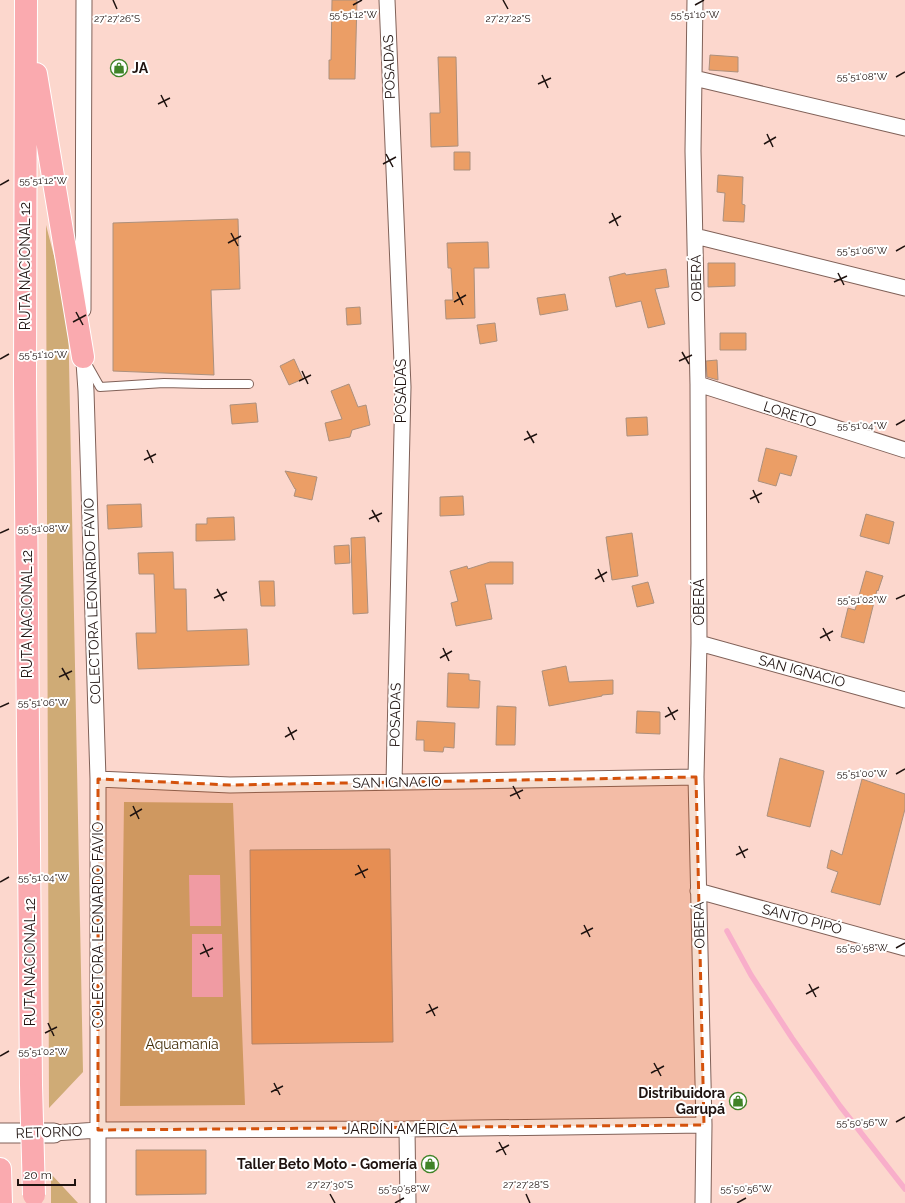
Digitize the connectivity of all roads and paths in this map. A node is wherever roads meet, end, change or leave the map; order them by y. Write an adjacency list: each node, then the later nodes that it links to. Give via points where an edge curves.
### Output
1 (84, 0): 9 (street, COLECTORA LEONARDO FAVIO)
2 (386, 0): 17 (street, POSADAS, via 402,387)
3 (695, 0): 5 (street, OBERÁ)
4 (26, 6): 9 (highway); 27 (highway, RUTA NACIONAL 12, bridge, via 25,388)
5 (694, 78): 6 (street); 7 (street, OBERÁ)
6 (905, 128)
7 (695, 236): 8 (street); 11 (street, OBERÁ)
8 (905, 288)
9 (83, 357): 10 (lane, via 100,387 164,383); 16 (street, COLECTORA LEONARDO FAVIO)
10 (249, 384)
11 (698, 384): 12 (street, LORETO); 13 (street, OBERÁ)
12 (905, 450)
13 (699, 643): 14 (street, SAN IGNACIO); 15 (street, OBERÁ)
14 (905, 700)
15 (696, 777): 17 (street, SAN IGNACIO); 18 (street, OBERÁ)
16 (98, 779): 17 (street, SAN IGNACIO, via 230,785); 22 (street, COLECTORA LEONARDO FAVIO)
17 (394, 782)
18 (698, 891): 19 (street, SANTO PIPÓ); 20 (street, OBERÁ)
19 (905, 948)
20 (704, 1125): 21 (street, JARDÍN AMÉRICA); 30 (street, OBERÁ)
21 (407, 1129): 22 (street, JARDÍN AMÉRICA); 29 (street)
22 (98, 1130): 23 (street, RETORNO); 28 (street, COLECTORA LEONARDO FAVIO)
23 (54, 1132): 24 (street, RETORNO)
24 (0, 1133)
25 (0, 1169): 26 (highway)
26 (1, 1199)
27 (34, 1199)
28 (98, 1203)
29 (408, 1203)
30 (703, 1203)

